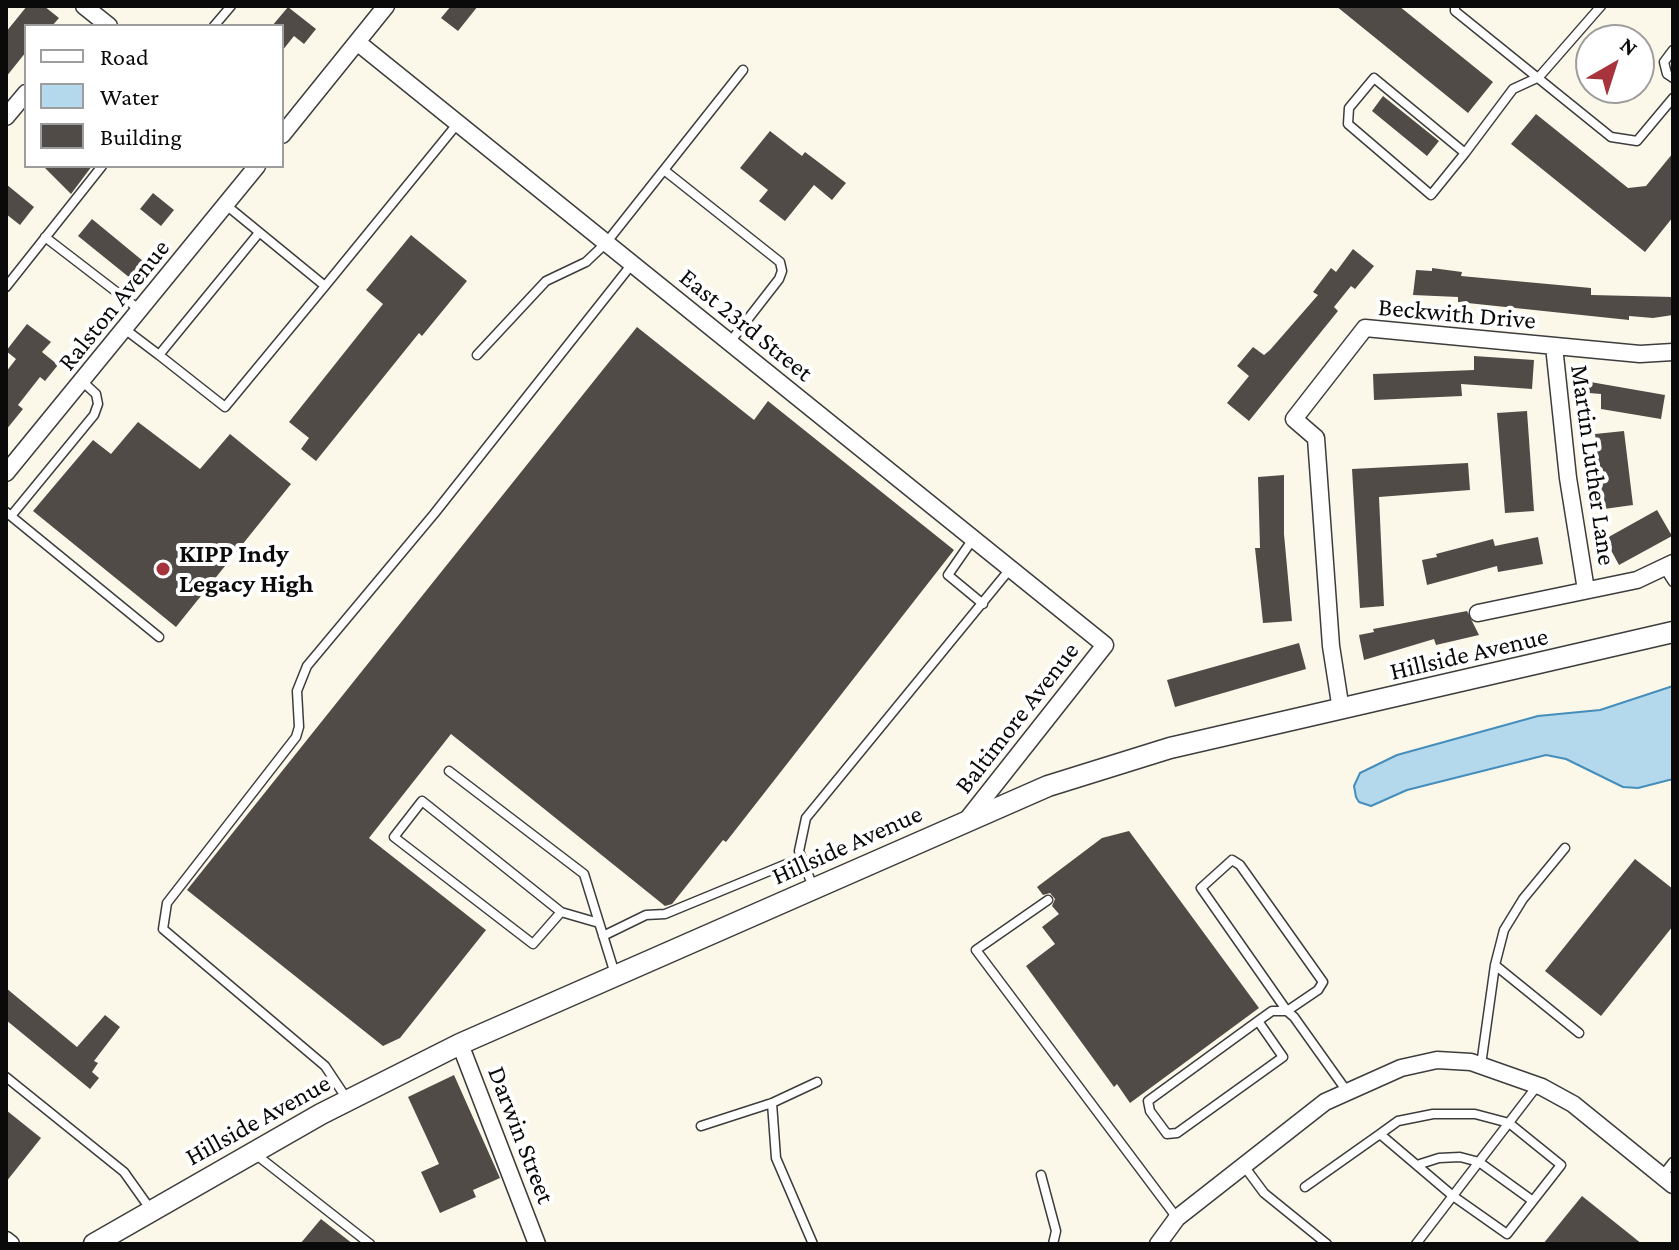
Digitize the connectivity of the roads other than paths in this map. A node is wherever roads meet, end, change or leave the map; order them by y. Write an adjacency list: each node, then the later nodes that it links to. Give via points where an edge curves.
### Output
1 (231, 6): 7 (lane)
2 (386, 6): 8 (street)
3 (1455, 6): 11 (lane)
4 (1601, 6): 11 (lane)
5 (91, 8): 6 (street)
6 (107, 24)
7 (216, 24)
8 (357, 42): 16 (street, East 23rd Street); 17 (street)
9 (1673, 50): 12 (lane, via 1664,62)
10 (743, 70): 21 (lane)
11 (1539, 77): 14 (lane, via 1611,137 1637,141); 18 (lane, via 1513,89)
12 (1673, 78)
13 (24, 95): 15 (street)
14 (1673, 98)
15 (6, 117)
16 (458, 123): 25 (street, East 23rd Street); 27 (lane)
17 (284, 133)
18 (1465, 153): 18 (lane, via 1374,78 1349,108 1348,124 1431,195)
19 (100, 168): 24 (lane)
20 (255, 168): 22 (street, Ralston Avenue)
21 (664, 170): 25 (lane); 31 (lane, via 780,262 779,279)
22 (226, 205): 23 (lane); 29 (street, Ralston Avenue)
23 (258, 234): 27 (lane); 34 (lane)
24 (45, 237): 28 (lane); 29 (lane)
25 (606, 243): 26 (street, East 23rd Street); 35 (lane, via 586,262 546,281)
26 (632, 264): 31 (street, East 23rd Street); 69 (lane, via 307,666 297,691 296,737 167,903 163,929 325,1066)
27 (325, 286): 34 (lane, via 225,407)
28 (6, 287)
29 (141, 311): 30 (street, Ralston Avenue)
30 (126, 330): 34 (lane); 36 (street, Ralston Avenue)
31 (730, 342): 39 (street, East 23rd Street)
32 (1554, 346): 33 (street, Beckwith Drive); 42 (street, Martin Luther Lane); 48 (street, Beckwith Drive, via 1365,328 1294,419 1316,438 1331,646)
33 (1673, 352)
34 (159, 355)
35 (477, 355)
36 (83, 382): 37 (street, Ralston Avenue); 38 (lane, via 96,394 94,415)
37 (6, 473)
38 (8, 514): 46 (lane)
39 (973, 538): 40 (street, East 23rd Street); 43 (lane, via 948,575)
40 (1011, 569): 43 (lane); 47 (street, East 23rd Street)
41 (1670, 571): 42 (street, Hillside Avenue)
42 (1586, 590): 44 (street, Hillside Avenue)
43 (983, 604): 52 (lane, via 806,818)
44 (1478, 613)
45 (1673, 632): 48 (street, Hillside Avenue)
46 (159, 637)
47 (1105, 645): 50 (street, Baltimore Avenue)
48 (1341, 710): 50 (street, Hillside Avenue, via 1097,769)
49 (449, 771): 56 (lane, via 584,874)
50 (966, 821): 53 (street, Hillside Avenue)
51 (1565, 848): 58 (lane, via 1504,930)
52 (801, 858): 53 (lane); 57 (lane)
53 (813, 888): 59 (street, Hillside Avenue)
54 (1048, 900): 85 (lane, via 976,950)
55 (561, 912): 55 (lane, via 533,944 394,837 422,801); 56 (lane)
56 (599, 923): 57 (lane)
57 (603, 936): 59 (lane)
58 (1495, 965): 62 (lane); 64 (lane)
59 (615, 975): 63 (street, Hillside Avenue)
60 (1287, 1011): 60 (lane, via 1201,888 1232,860 1323,982); 61 (lane, via 1272,1011); 68 (lane)
61 (1258, 1021): 61 (lane, via 1148,1101 1167,1134 1177,1133 1283,1057)
62 (1579, 1033)
63 (460, 1044): 69 (street, Hillside Avenue); 91 (street, Darwin Street)
64 (1481, 1065): 67 (street); 68 (street, via 1437,1060)
65 (6, 1077): 84 (lane, via 124,1172)
66 (817, 1082): 70 (lane)
67 (1538, 1085): 71 (lane); 80 (street, via 1573,1104)
68 (1346, 1090): 78 (street)
69 (347, 1100): 74 (street, Hillside Avenue)
70 (772, 1103): 72 (lane); 92 (lane, via 776,1158)
71 (1509, 1123): 73 (lane, via 1475,1114 1433,1114 1398,1121); 75 (lane); 83 (lane, via 1561,1165)
72 (701, 1126)
73 (1380, 1134): 77 (lane); 81 (lane)
74 (253, 1152): 84 (street, Hillside Avenue); 90 (lane)
75 (1479, 1162): 77 (lane, via 1439,1158); 82 (lane); 83 (lane)
76 (1673, 1162): 80 (lane)
77 (1417, 1165): 82 (lane)
78 (1244, 1166): 85 (street); 95 (lane, via 1264,1193)
79 (1041, 1175): 93 (lane, via 1056,1231)
80 (1667, 1180)
81 (1305, 1187)
82 (1453, 1196): 83 (lane, via 1507,1234); 96 (lane)
83 (1533, 1201)
84 (151, 1211): 86 (street, Hillside Avenue)
85 (1177, 1218): 94 (street)
86 (116, 1238): 89 (street, Hillside Avenue)
87 (6, 1240): 88 (street)
88 (11, 1244)
89 (94, 1244)
90 (370, 1244)
91 (537, 1244)
92 (813, 1244)
93 (1053, 1244)
94 (1158, 1244)
95 (1327, 1244)
96 (1416, 1244)

